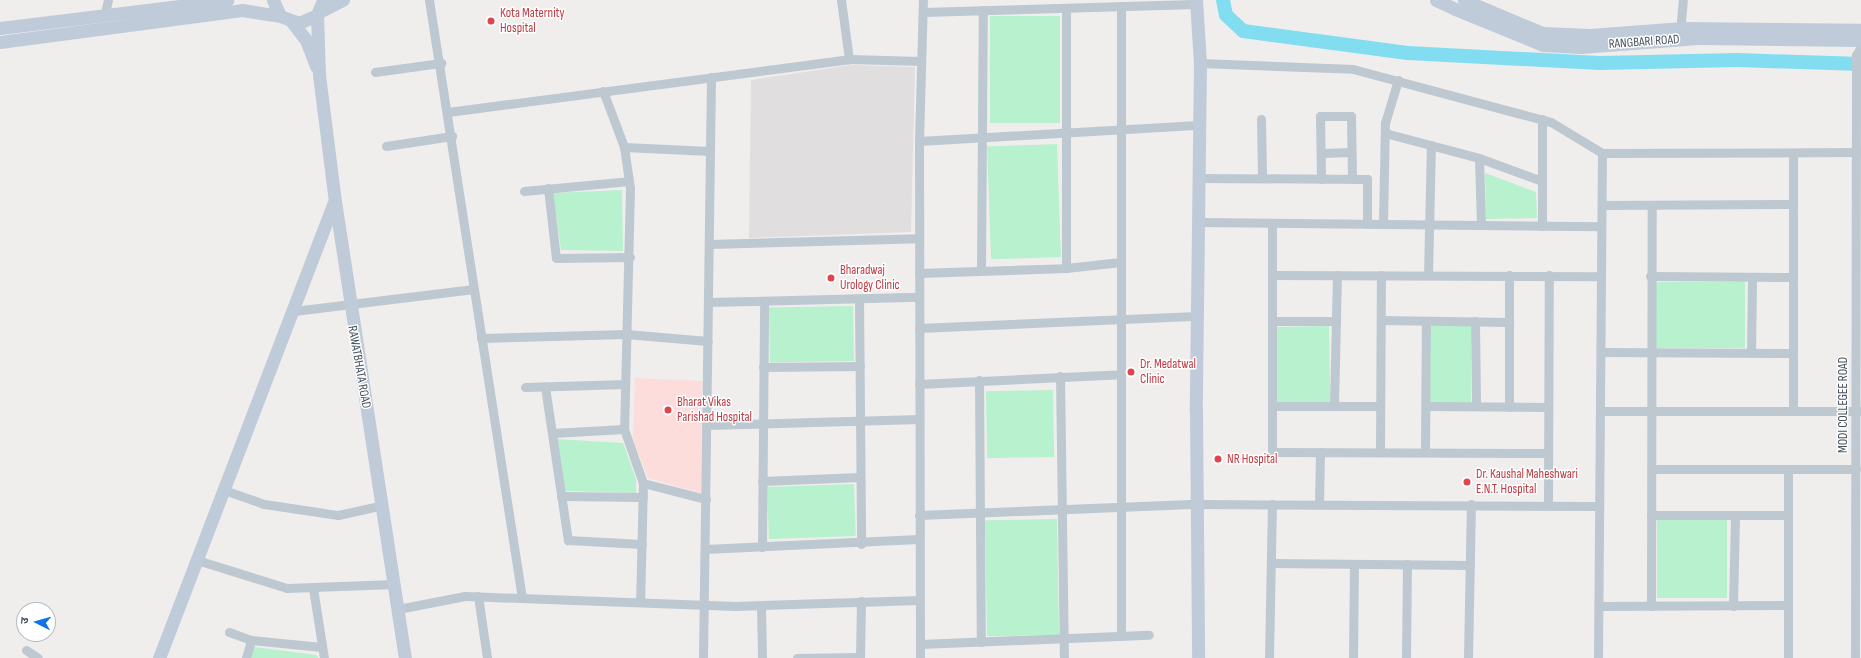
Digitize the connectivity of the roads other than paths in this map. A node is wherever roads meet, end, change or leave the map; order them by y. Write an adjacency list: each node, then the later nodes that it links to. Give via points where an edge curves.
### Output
1 (108, 0): 18 (street)
2 (227, 0): 19 (street)
3 (273, 0): 20 (street, RAWATBHATA ROAD)
4 (343, 0): 15 (street)
5 (429, 0): 30 (street)
6 (841, 0): 28 (street)
7 (923, 0): 17 (street)
8 (1436, 0): 12 (street, RANGBARI ROAD)
9 (1683, 0): 21 (street)
10 (1196, 2): 13 (street); 31 (street)
11 (241, 5): 19 (street); 20 (street)
12 (1465, 5): 24 (street, RANGBARI ROAD, via 1542,33 1556,34 1683,28); 25 (street, RANGBARI ROAD, bridge, via 1543,45 1581,46 1698,38)
13 (1121, 6): 14 (street); 41 (street)
14 (1066, 8): 16 (street); 42 (street)
15 (320, 9): 20 (street, via 305,22); 33 (street, RAWATBHATA ROAD)
16 (983, 10): 17 (street); 45 (street)
17 (923, 12): 29 (street)
18 (104, 17): 19 (street); 23 (street)
19 (125, 19): 23 (street)
20 (286, 19): 33 (street, RAWATBHATA ROAD, via 306,40)
21 (1681, 21)
22 (0, 28): 23 (street)
23 (59, 28): 26 (street)
24 (1861, 30)
25 (1861, 40)
26 (0, 42)
27 (1861, 48): 50 (street, MODI COLLEGEE ROAD, via 1856,55 1856,144)
28 (849, 59): 29 (street); 34 (street)
29 (921, 61): 46 (street)
30 (441, 63): 32 (street); 37 (street)
31 (1200, 63): 35 (street, via 1320,65); 40 (street)
32 (375, 72)
33 (319, 75): 65 (street, RAWATBHATA ROAD)
34 (711, 77): 36 (street); 51 (street)
35 (1398, 80): 39 (street); 43 (street, via 1391,98)
36 (603, 91): 37 (street); 49 (street)
37 (448, 112): 44 (street)
38 (1261, 118): 58 (street)
39 (1542, 119): 54 (street); 62 (street)
40 (1199, 125): 41 (street); 57 (street)
41 (1121, 130): 42 (street); 80 (street)
42 (1065, 133): 45 (street); 81 (street)
43 (1385, 134): 47 (street); 72 (street)
44 (452, 136): 48 (street); 94 (street)
45 (982, 137): 46 (street); 82 (street)
46 (919, 141): 77 (street)
47 (1431, 145): 56 (street); 73 (street)
48 (386, 146)
49 (624, 147): 51 (street); 61 (street)
50 (1860, 150): 55 (street); 136 (street, MODI COLLEGEE ROAD)
51 (710, 151): 78 (street)
52 (1352, 152): 53 (street); 53 (street, via 1351,116 1320,116); 60 (street)
53 (1321, 153): 59 (street)
54 (1602, 153): 55 (street); 67 (street)
55 (1793, 155): 66 (street)
56 (1479, 158): 62 (street); 74 (street)
57 (1198, 178): 58 (street); 69 (street)
58 (1262, 178): 59 (street)
59 (1321, 179): 60 (street)
60 (1352, 179): 71 (street, via 1367,179)
61 (629, 181): 63 (street); 79 (street)
62 (1542, 181): 75 (street)
63 (548, 188): 64 (street); 79 (street, via 556,258)
64 (524, 191)
65 (335, 201): 99 (street, RAWATBHATA ROAD); 100 (street)
66 (1793, 204): 68 (street); 93 (street)
67 (1602, 205): 68 (street); 76 (street)
68 (1652, 205): 91 (street)
69 (1198, 222): 70 (street); 101 (street)
70 (1272, 223): 71 (street); 84 (street)
71 (1367, 224): 72 (street)
72 (1383, 224): 73 (street)
73 (1429, 225): 74 (street); 88 (street)
74 (1481, 225): 75 (street)
75 (1542, 226): 76 (street)
76 (1601, 226): 90 (street)
77 (919, 238): 78 (street); 83 (street)
78 (709, 244): 98 (street)
79 (630, 258): 110 (street)
80 (1121, 262): 81 (street); 102 (street)
81 (1066, 268): 82 (street)
82 (981, 270): 83 (street)
83 (919, 273): 95 (street)
84 (1272, 275): 85 (street); 104 (street)
85 (1337, 275): 87 (street); 105 (street)
86 (1549, 275): 89 (street); 90 (street); 132 (street)
87 (1381, 276): 88 (street); 103 (street)
88 (1428, 276): 89 (street)
89 (1509, 276): 108 (street)
90 (1601, 276): 113 (street)
91 (1650, 276): 92 (street); 114 (street)
92 (1752, 277): 93 (street); 115 (street)
93 (1793, 277): 116 (street)
94 (474, 289): 99 (street); 111 (street)
95 (919, 296): 96 (street); 109 (street)
96 (859, 298): 97 (street); 117 (street)
97 (764, 301): 98 (street); 118 (street)
98 (708, 302): 112 (street)
99 (349, 307): 100 (street); 161 (street, RAWATBHATA ROAD)
100 (294, 312): 153 (street)
101 (1197, 316): 102 (street); 157 (street)
102 (1120, 319): 109 (street); 119 (street)
103 (1381, 320): 106 (street); 128 (street)
104 (1272, 321): 105 (street); 126 (street)
105 (1336, 321): 127 (street)
106 (1426, 321): 107 (street); 129 (street)
107 (1475, 321): 108 (street); 130 (street)
108 (1509, 322): 131 (street)
109 (919, 328): 123 (street)
110 (626, 334): 111 (street); 112 (street); 122 (street)
111 (481, 338): 185 (street)
112 (708, 341): 140 (street)
113 (1601, 352): 114 (street); 133 (street)
114 (1649, 352): 115 (street); 134 (street)
115 (1752, 353): 116 (street)
116 (1793, 353): 135 (street)
117 (860, 366): 118 (street); 138 (street)
118 (763, 367): 139 (street)
119 (1121, 374): 120 (street); 164 (street)
120 (1060, 376): 121 (street); 165 (street)
121 (979, 380): 123 (street); 166 (street)
122 (625, 384): 125 (street); 141 (street)
123 (919, 384): 137 (street)
124 (525, 387): 125 (street)
125 (545, 387): 142 (street)
126 (1272, 406): 127 (street); 143 (street, via 1272,452)
127 (1334, 406): 128 (street)
128 (1380, 406): 144 (street)
129 (1426, 406): 130 (street); 145 (street)
130 (1476, 406): 131 (street)
131 (1509, 407): 132 (street)
132 (1548, 407): 146 (street)
133 (1600, 411): 134 (street); 163 (street)
134 (1652, 411): 135 (street); 147 (street)
135 (1793, 411): 136 (street)
136 (1858, 411): 149 (street, MODI COLLEGEE ROAD)
137 (919, 419): 138 (street); 167 (street)
138 (859, 421): 139 (street); 150 (street)
139 (761, 424): 140 (street); 151 (street)
140 (706, 425): 156 (street)
141 (624, 429): 142 (street); 152 (street)
142 (552, 433): 154 (street)
143 (1320, 452): 144 (street); 159 (street)
144 (1380, 452): 145 (street)
145 (1425, 452): 146 (street)
146 (1547, 453): 162 (street)
147 (1652, 469): 148 (street); 168 (street)
148 (1788, 469): 149 (street); 170 (street)
149 (1856, 469): 175 (street, MODI COLLEGEE ROAD)
150 (860, 477): 151 (street); 173 (street)
151 (762, 481): 174 (street)
152 (643, 483): 155 (street); 156 (street)
153 (224, 490): 161 (street, via 264,504 338,515); 177 (street)
154 (561, 496): 155 (street); 172 (street, via 568,540)
155 (643, 497): 172 (street)
156 (706, 499): 176 (street)
157 (1197, 504): 158 (street); 164 (street); 217 (street)
158 (1272, 504): 159 (street); 178 (street)
159 (1319, 504): 160 (street)
160 (1471, 504): 162 (street); 181 (street)
161 (383, 505): 182 (street, RAWATBHATA ROAD)
162 (1548, 505): 163 (street)
163 (1599, 506): 191 (street)
164 (1121, 507): 165 (street); 198 (street)
165 (1062, 510): 166 (street); 199 (street)
166 (980, 512): 167 (street); 201 (street)
167 (919, 515): 171 (street)
168 (1651, 515): 169 (street); 192 (street)
169 (1735, 515): 170 (street); 193 (street)
170 (1788, 515): 194 (street)
171 (919, 539): 173 (street); 186 (street)
172 (642, 544): 188 (street)
173 (861, 544): 174 (street)
174 (762, 547): 176 (street)
175 (1858, 547): 224 (street, MODI COLLEGEE ROAD)
176 (705, 548): 189 (street)
177 (197, 560): 183 (street, via 287,588); 206 (street)
178 (1271, 563): 179 (street); 218 (street)
179 (1354, 564): 180 (street); 219 (street)
180 (1407, 564): 181 (street); 220 (street)
181 (1470, 565): 221 (street)
182 (394, 584): 183 (street); 195 (street, RAWATBHATA ROAD)
183 (313, 588): 203 (street)
184 (478, 596): 185 (street); 195 (street); 210 (street)
185 (522, 598): 188 (street)
186 (920, 600): 187 (street); 202 (street)
187 (861, 601): 190 (street); 214 (street)
188 (640, 602): 189 (street)
189 (704, 604): 190 (street); 211 (street)
190 (761, 605): 212 (street)
191 (1598, 606): 192 (street); 222 (street)
192 (1651, 606): 193 (street)
193 (1733, 606): 194 (street)
194 (1788, 606): 223 (street)
195 (398, 609): 209 (street, RAWATBHATA ROAD)
196 (229, 632): 200 (street)
197 (1150, 635): 198 (street)
198 (1121, 636): 199 (street)
199 (1064, 639): 201 (street); 216 (street)
200 (252, 640): 203 (street); 207 (street)
201 (981, 642): 202 (street)
202 (920, 644): 215 (street)
203 (322, 646): 208 (street)
204 (26, 650): 205 (street)
205 (38, 658)
206 (159, 658)
207 (246, 658)
208 (324, 658)
209 (405, 658)
210 (487, 658)
211 (703, 658)
212 (762, 658)
213 (798, 658): 214 (street)
214 (860, 658)
215 (920, 658)
216 (1064, 658)
217 (1198, 658)
218 (1269, 658)
219 (1353, 658)
220 (1406, 658)
221 (1468, 658)
222 (1598, 658)
223 (1788, 658)
224 (1855, 658)

